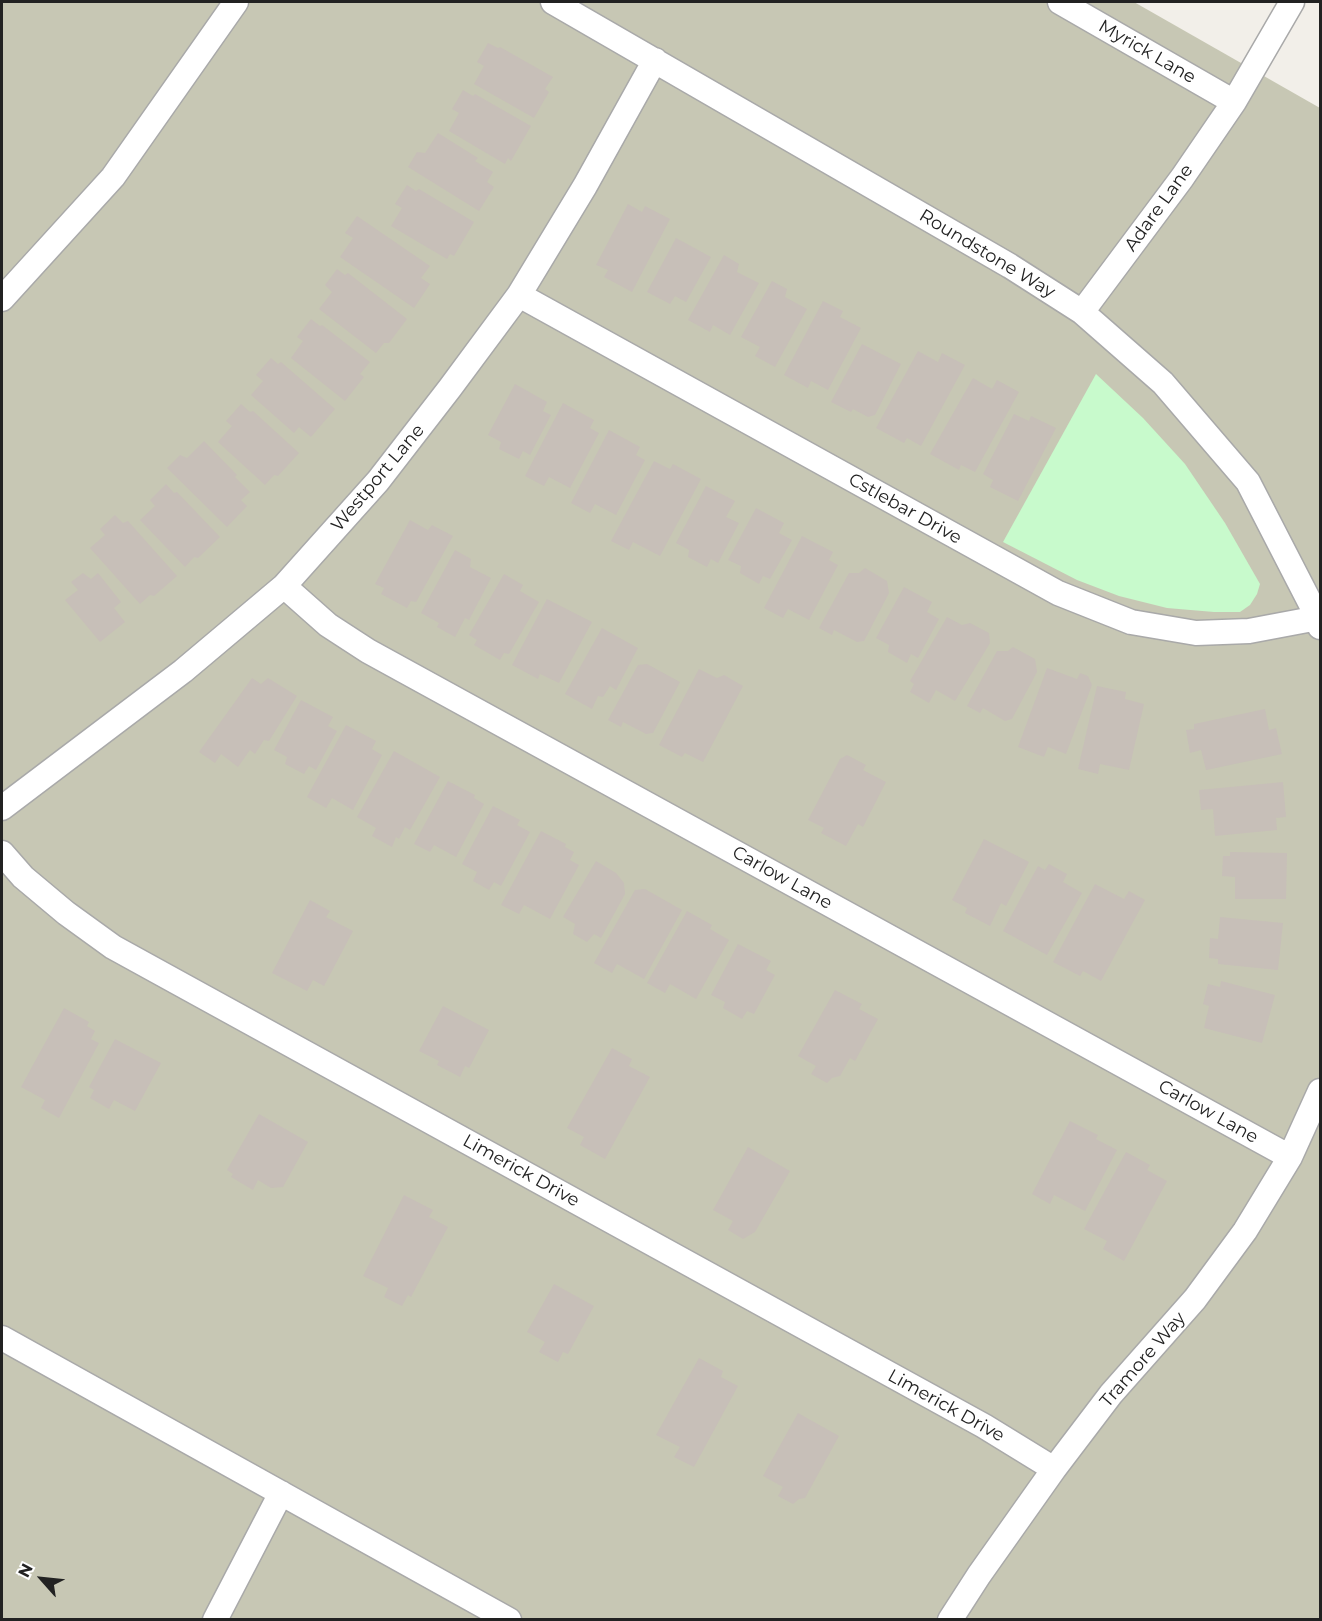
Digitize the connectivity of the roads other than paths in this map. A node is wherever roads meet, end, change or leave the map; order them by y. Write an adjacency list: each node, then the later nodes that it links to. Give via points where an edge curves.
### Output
1 (236, 2): 8 (street, via 113,177)
2 (553, 2): 5 (street, Roundstone Way)
3 (1060, 2): 6 (street, Myrick Lane)
4 (1292, 2): 6 (street, Adare Lane)
5 (655, 60): 7 (street, Westport Lane); 9 (street, Roundstone Way, via 1010,266)
6 (1234, 102): 9 (street, Adare Lane)
7 (519, 295): 10 (street, Westport Lane, via 378,481); 11 (street, Cstlebar Drive, via 1058,594 1131,622 1196,633)
8 (2, 298)
9 (1082, 312): 11 (street, Roundstone Way, via 1163,383 1248,482)
10 (284, 586): 12 (street, Westport Lane, via 183,671); 15 (street, Carlow Lane, via 328,625 368,651)
11 (1319, 623)
12 (2, 808)
13 (2, 854): 17 (street, Limerick Drive, via 57,906 113,947 973,1420)
14 (1320, 1091): 15 (street, Tramore Way)
15 (1290, 1157): 17 (street, Tramore Way, via 1245,1231 1195,1299 1111,1394)
16 (2, 1338): 18 (street)
17 (1054, 1469): 21 (street, Tramore Way)
18 (281, 1493): 19 (street); 20 (street)
19 (215, 1620)
20 (509, 1620)
21 (950, 1620)

